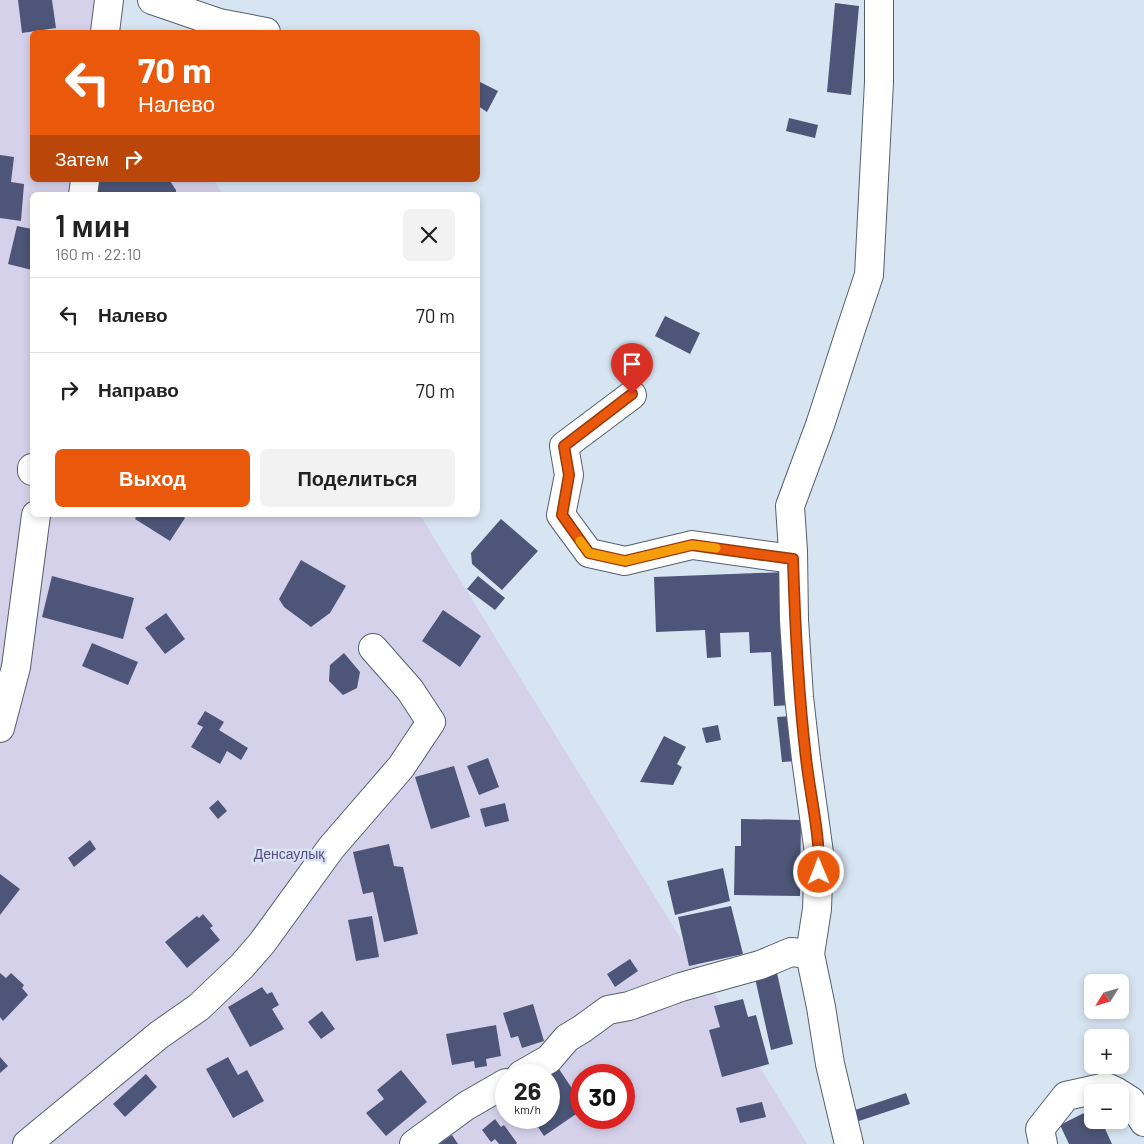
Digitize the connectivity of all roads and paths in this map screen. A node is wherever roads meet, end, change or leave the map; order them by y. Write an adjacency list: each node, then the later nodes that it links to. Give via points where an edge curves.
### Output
1 (109, 0): 4 (street)
2 (152, 0): 5 (street, via 219,23)
3 (879, 0): 8 (street, via 879,82 870,274 790,506)
4 (105, 30)
5 (256, 30)
6 (632, 394): 8 (street, via 564,446 569,475 562,515 589,553 625,561 692,545)
7 (36, 517): 10 (street, via 16,668)
8 (793, 559): 11 (street, via 800,697 819,853 817,909)
9 (374, 648): 17 (street, via 410,690 430,722 401,767 332,848 242,966 198,1007 159,1035)
10 (0, 728)
11 (810, 954): 12 (street, via 791,952 760,965 608,1010 567,1038 549,1059); 19 (street, via 830,1064)
12 (540, 1064)
13 (495, 1090): 18 (street, via 466,1106)
14 (1084, 1092): 20 (street, via 1066,1096 1040,1130)
15 (1129, 1100): 16 (street)
16 (1144, 1122)
17 (27, 1144)
18 (414, 1144)
19 (849, 1144)
20 (1044, 1144)

